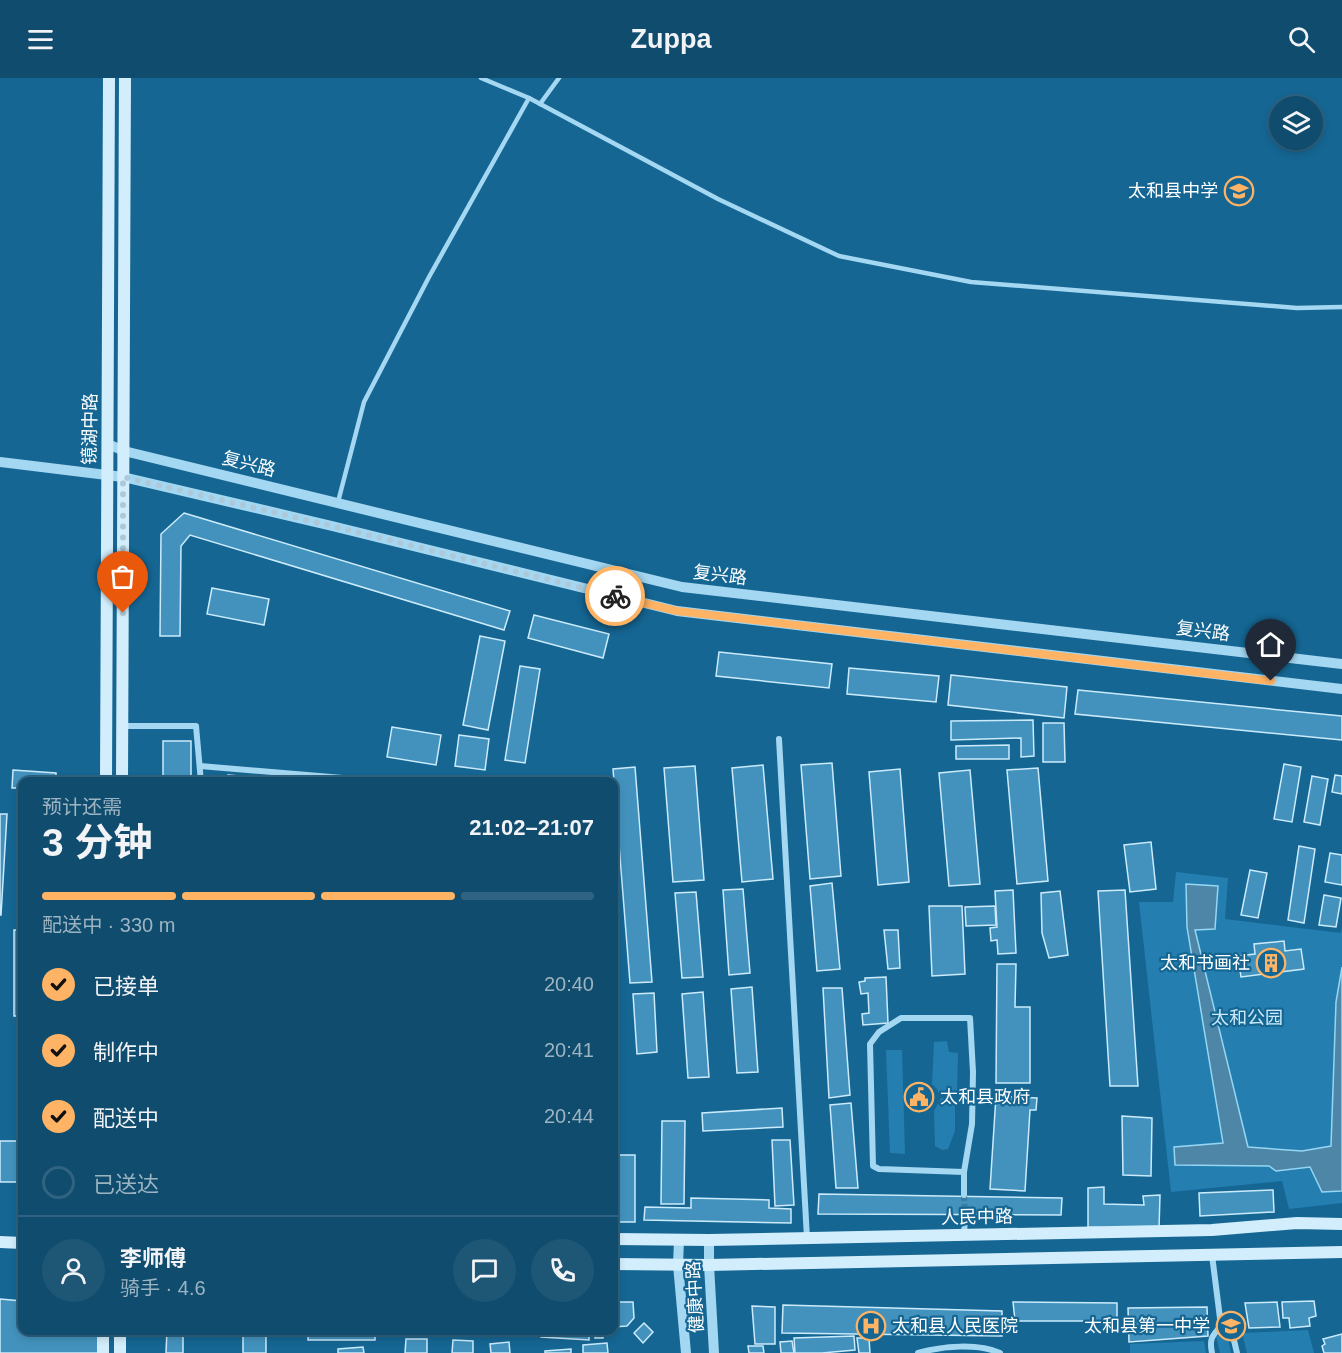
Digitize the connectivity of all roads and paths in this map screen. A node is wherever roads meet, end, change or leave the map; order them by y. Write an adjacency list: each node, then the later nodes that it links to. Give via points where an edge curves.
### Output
1 (109, 78): 8 (main road, 镜湖中路)
2 (125, 78): 9 (main road, 镜湖中路)
3 (481, 78): 5 (lane)
4 (559, 78): 6 (lane)
5 (529, 99): 6 (lane); 13 (lane, via 364,402)
6 (540, 104): 7 (lane, via 718,199 838,256 971,282 1297,308)
7 (1342, 307)
8 (108, 444): 9 (street, 复兴路); 11 (main road, 镜湖中路)
9 (124, 451): 12 (main road, 镜湖中路); 13 (street, 复兴路)
10 (0, 462): 11 (street)
11 (107, 475): 12 (street); 19 (main road, 镜湖中路)
12 (123, 477): 15 (street, via 677,611); 16 (main road, 镜湖中路)
13 (338, 502): 14 (street, 复兴路, via 682,587)
14 (1342, 664)
15 (1342, 689)
16 (122, 726): 18 (street, via 196,726); 20 (main road, 镜湖中路)
17 (779, 739): 28 (street)
18 (200, 766): 21 (street); 22 (street)
19 (106, 777)
20 (122, 777)
21 (201, 777)
22 (331, 777)
23 (964, 1172): 23 (street, via 972,1124 970,1018 901,1018 879,1032 870,1044 873,1166); 24 (street)
24 (964, 1195)
25 (965, 1217): 27 (street)
26 (1342, 1224): 27 (main road, 人民中路)
27 (964, 1235): 28 (main road, 人民中路)
28 (807, 1238): 31 (main road, 人民中路)
29 (618, 1239): 30 (main road, 人民中路)
30 (679, 1240): 31 (main road, 人民中路); 37 (street, 健康中路)
31 (709, 1240): 38 (street, 健康中路)
32 (0, 1242): 33 (main road)
33 (18, 1243)
34 (1342, 1252): 35 (main road)
35 (1212, 1255): 38 (main road); 39 (street)
36 (618, 1263): 37 (main road)
37 (678, 1265): 38 (main road); 44 (street, 健康中路)
38 (709, 1265): 45 (street, 健康中路)
39 (1221, 1326): 48 (street, via 1212,1337); 49 (street, via 1233,1336)
40 (103, 1335): 42 (main road)
41 (120, 1335): 43 (main road)
42 (103, 1353)
43 (120, 1353)
44 (686, 1353)
45 (714, 1353)
46 (918, 1353): 47 (street, via 952,1347 987,1348)
47 (1000, 1353)
48 (1212, 1353)
49 (1237, 1353)

